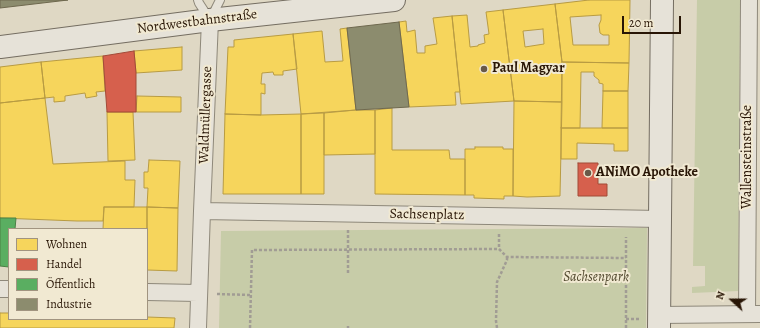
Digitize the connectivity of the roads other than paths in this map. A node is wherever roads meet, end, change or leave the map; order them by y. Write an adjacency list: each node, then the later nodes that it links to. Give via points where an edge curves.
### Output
1 (198, 0): 6 (lane, via 198,4)
2 (220, 0): 6 (lane)
3 (394, 0): 6 (street, Nordwestbahnstraße)
4 (662, 0): 9 (street)
5 (748, 0): 12 (street, Wallensteinstraße)
6 (210, 20): 7 (street, Nordwestbahnstraße); 8 (street, Waldmüllergasse)
7 (0, 47)
8 (202, 211): 9 (street, Sachsenplatz); 11 (street)
9 (660, 219): 13 (street)
10 (148, 292): 11 (street)
11 (198, 293): 14 (street)
12 (754, 314): 13 (street)
13 (659, 321)
14 (198, 328)

